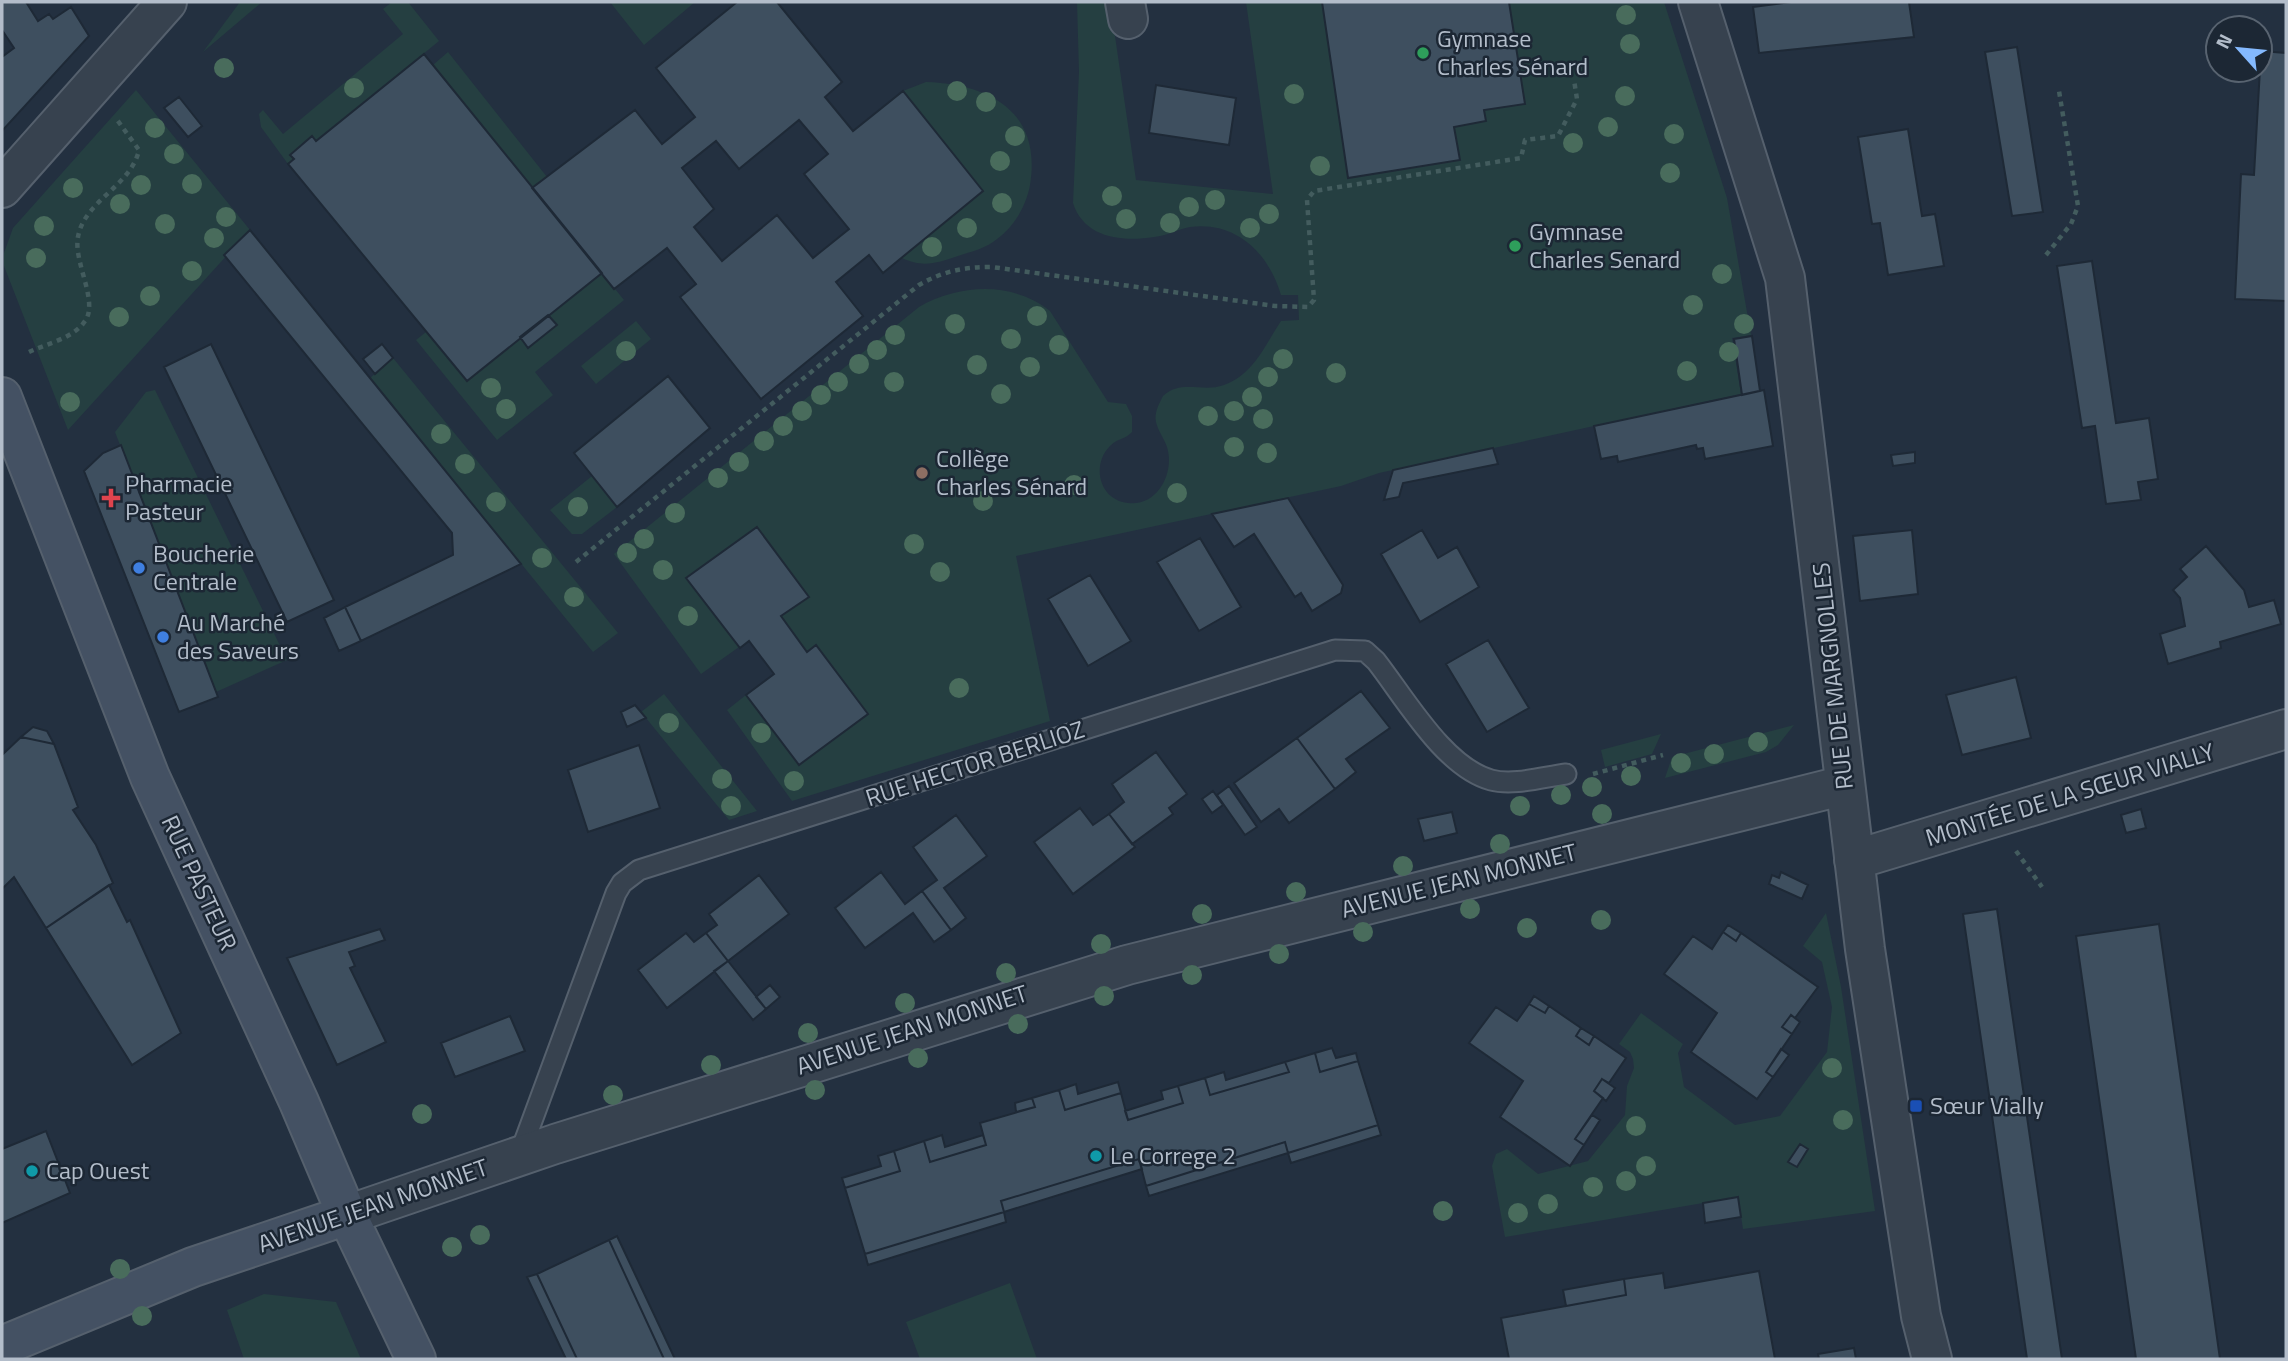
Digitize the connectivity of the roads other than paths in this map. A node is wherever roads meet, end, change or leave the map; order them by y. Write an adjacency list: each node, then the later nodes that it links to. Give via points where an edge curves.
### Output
1 (167, 2): 3 (street)
2 (1698, 2): 7 (street, RUE DE MARGNOLLES, via 1785,278)
3 (2, 188)
4 (2, 397): 10 (street, RUE PASTEUR, via 150,777)
5 (2286, 729): 8 (street, MONTÉE DE LA SŒUR VIALLY)
6 (1566, 774): 9 (lane, RUE HECTOR BERLIOZ, via 1506,782 1472,772 1448,754 1376,661 1364,651 1335,650 639,870 616,893)
7 (1845, 785): 8 (street, RUE DE MARGNOLLES); 9 (street, AVENUE JEAN MONNET, via 1127,965)
8 (1854, 860): 13 (street, RUE DE MARGNOLLES, via 1919,1303)
9 (519, 1156): 10 (street, AVENUE JEAN MONNET)
10 (347, 1215): 11 (street, AVENUE JEAN MONNET, via 193,1268); 12 (street, RUE PASTEUR)
11 (2, 1346)
12 (416, 1359)
13 (1932, 1359)

